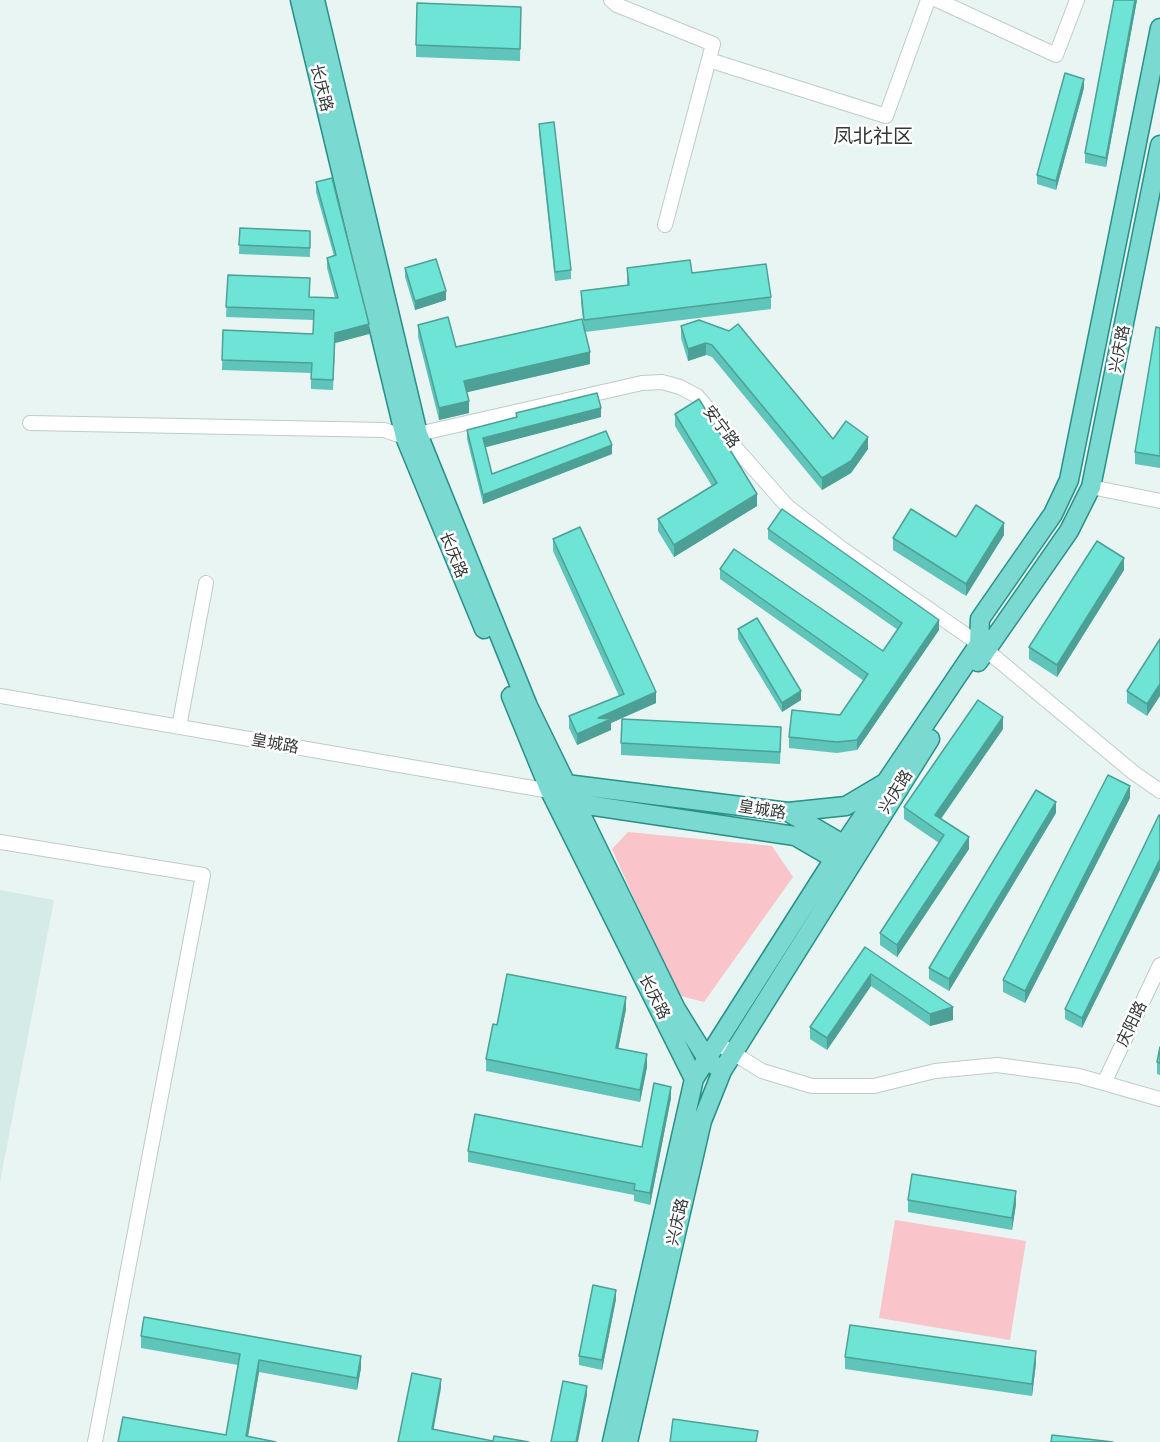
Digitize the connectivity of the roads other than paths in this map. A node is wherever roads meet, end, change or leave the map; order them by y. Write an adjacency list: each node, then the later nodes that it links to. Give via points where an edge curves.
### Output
1 (300, 0): 13 (main road, 长庆路)
2 (315, 0): 13 (main road)
3 (611, 0): 8 (street, via 713,44)
4 (928, 0): 8 (street, via 886,116)
5 (937, 0): 6 (street, via 1056,55)
6 (1077, 0)
7 (1160, 28): 18 (main road, 兴庆路, via 1070,480 1053,514 980,619)
8 (709, 60): 11 (street)
9 (1160, 145): 10 (main road, 兴庆路)
10 (1155, 197): 14 (main road, 兴庆路)
11 (665, 225)
12 (30, 423): 13 (street, via 384,430)
13 (412, 435): 18 (street, 安宁路, via 642,383 662,382 680,387 697,396 718,428 787,506); 22 (main road, 长庆路)
14 (1092, 484): 15 (street); 16 (street); 18 (main road, 兴庆路, via 1069,531 999,634)
15 (1160, 495)
16 (1160, 501)
17 (206, 583): 20 (street)
18 (982, 647): 21 (main road, 兴庆路); 23 (street, 安宁路); 27 (main road, 兴庆路)
19 (0, 696): 20 (street, 皇城路)
20 (179, 727): 22 (street, 皇城路)
21 (887, 782): 25 (main road, via 846,806); 27 (main road, 兴庆路)
22 (558, 788): 24 (main road); 25 (main road, 皇城路); 32 (main road, 长庆路)
23 (1160, 791)
24 (574, 803): 27 (main road, 皇城路, via 795,836); 30 (main road, via 676,1009)
25 (788, 812): 27 (main road, 皇城路)
26 (0, 842): 36 (street, via 203,875)
27 (846, 856): 29 (main road, 兴庆路)
28 (1160, 965): 33 (street, 庆阳路)
29 (725, 1048): 30 (main road, 兴庆路); 31 (main road, 兴庆路); 33 (street, via 762,1071 812,1086 874,1086 935,1071 997,1065)
30 (707, 1059): 31 (main road); 32 (main road, 兴庆路)
31 (722, 1071): 34 (main road, 兴庆路)
32 (694, 1078): 34 (main road); 37 (main road)
33 (1104, 1083): 35 (street)
34 (714, 1090): 38 (main road, 兴庆路, via 702,1121)
35 (1160, 1099)
36 (95, 1442)
37 (612, 1442)
38 (628, 1442)

